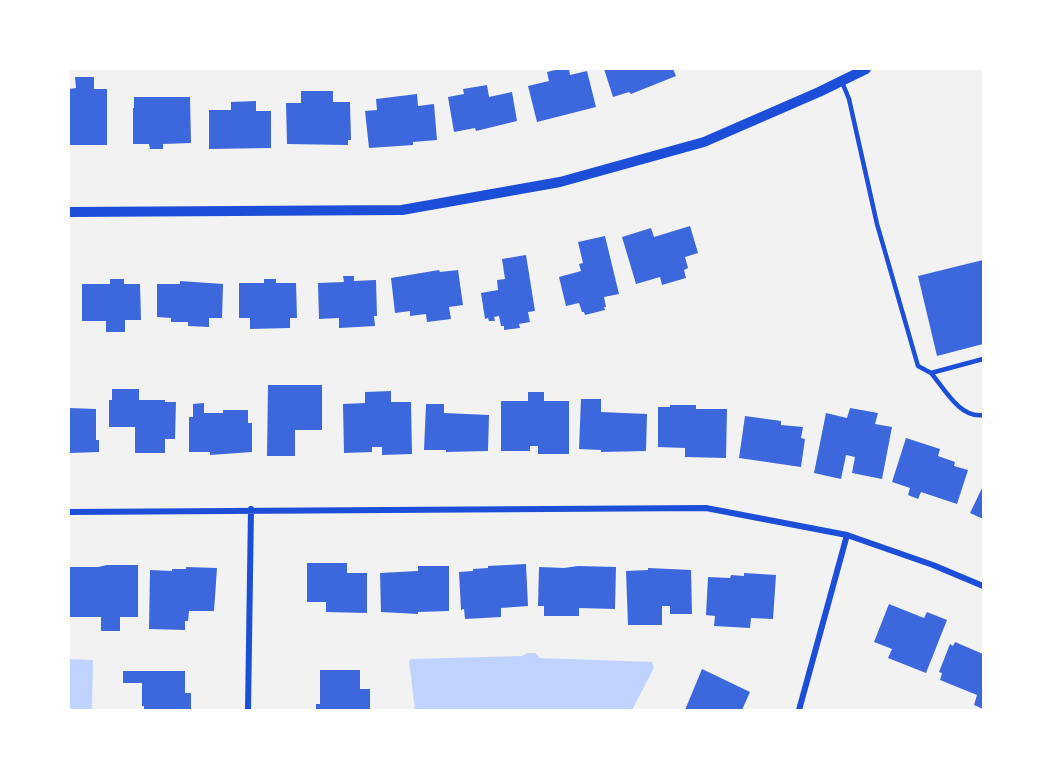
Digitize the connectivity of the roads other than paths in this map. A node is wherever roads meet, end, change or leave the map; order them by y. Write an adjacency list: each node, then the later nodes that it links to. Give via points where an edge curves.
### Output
1 (866, 69): 2 (street)
2 (842, 81): 3 (street, via 704,142 560,182 402,210); 5 (lane, via 877,224 918,366)
3 (69, 212)
4 (983, 359): 5 (lane)
5 (930, 373): 6 (lane, via 968,414)
6 (983, 415)
7 (251, 509): 8 (street); 9 (street, via 706,508); 11 (street)
8 (69, 512)
9 (847, 535): 10 (street); 12 (street)
10 (983, 586)
11 (248, 710)
12 (799, 710)

